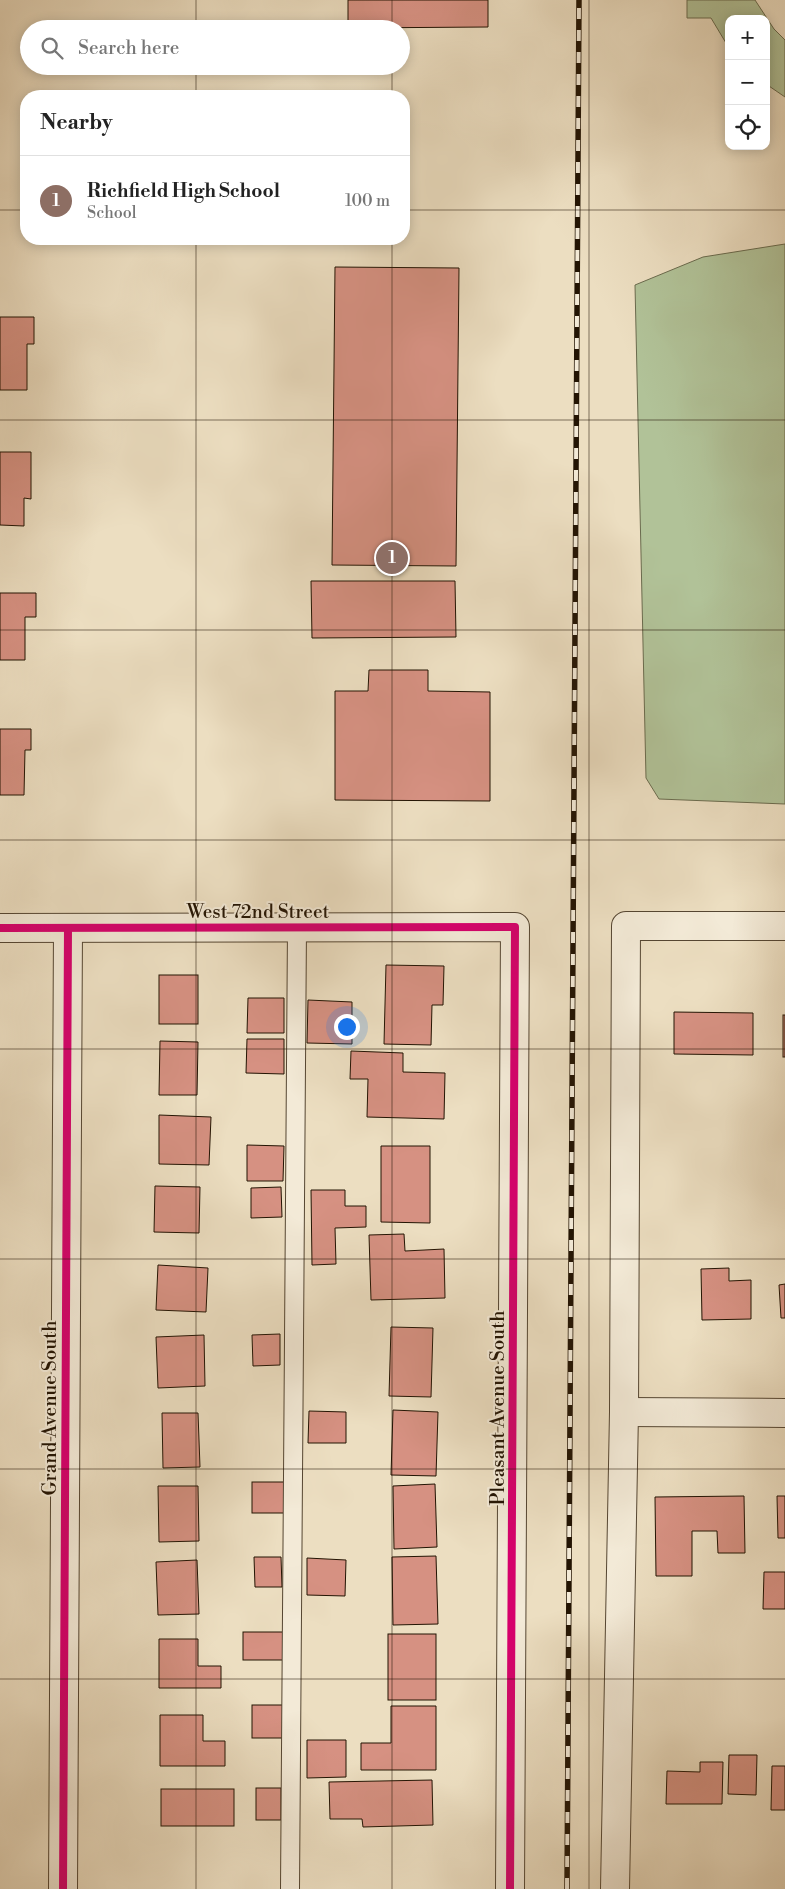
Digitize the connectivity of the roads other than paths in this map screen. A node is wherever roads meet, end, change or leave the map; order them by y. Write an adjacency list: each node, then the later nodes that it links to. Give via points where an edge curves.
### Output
1 (785, 926): 6 (street, via 626,926)
2 (297, 927): 3 (street, West 72nd Street); 5 (street, West 72nd Street); 9 (lane)
3 (515, 927): 10 (street, Pleasant Avenue South)
4 (0, 928): 5 (street, West 72nd Street)
5 (68, 928): 8 (street, Grand Avenue South)
6 (624, 1412): 7 (street); 11 (street)
7 (785, 1413)
8 (63, 1889)
9 (290, 1889)
10 (510, 1889)
11 (615, 1889)

